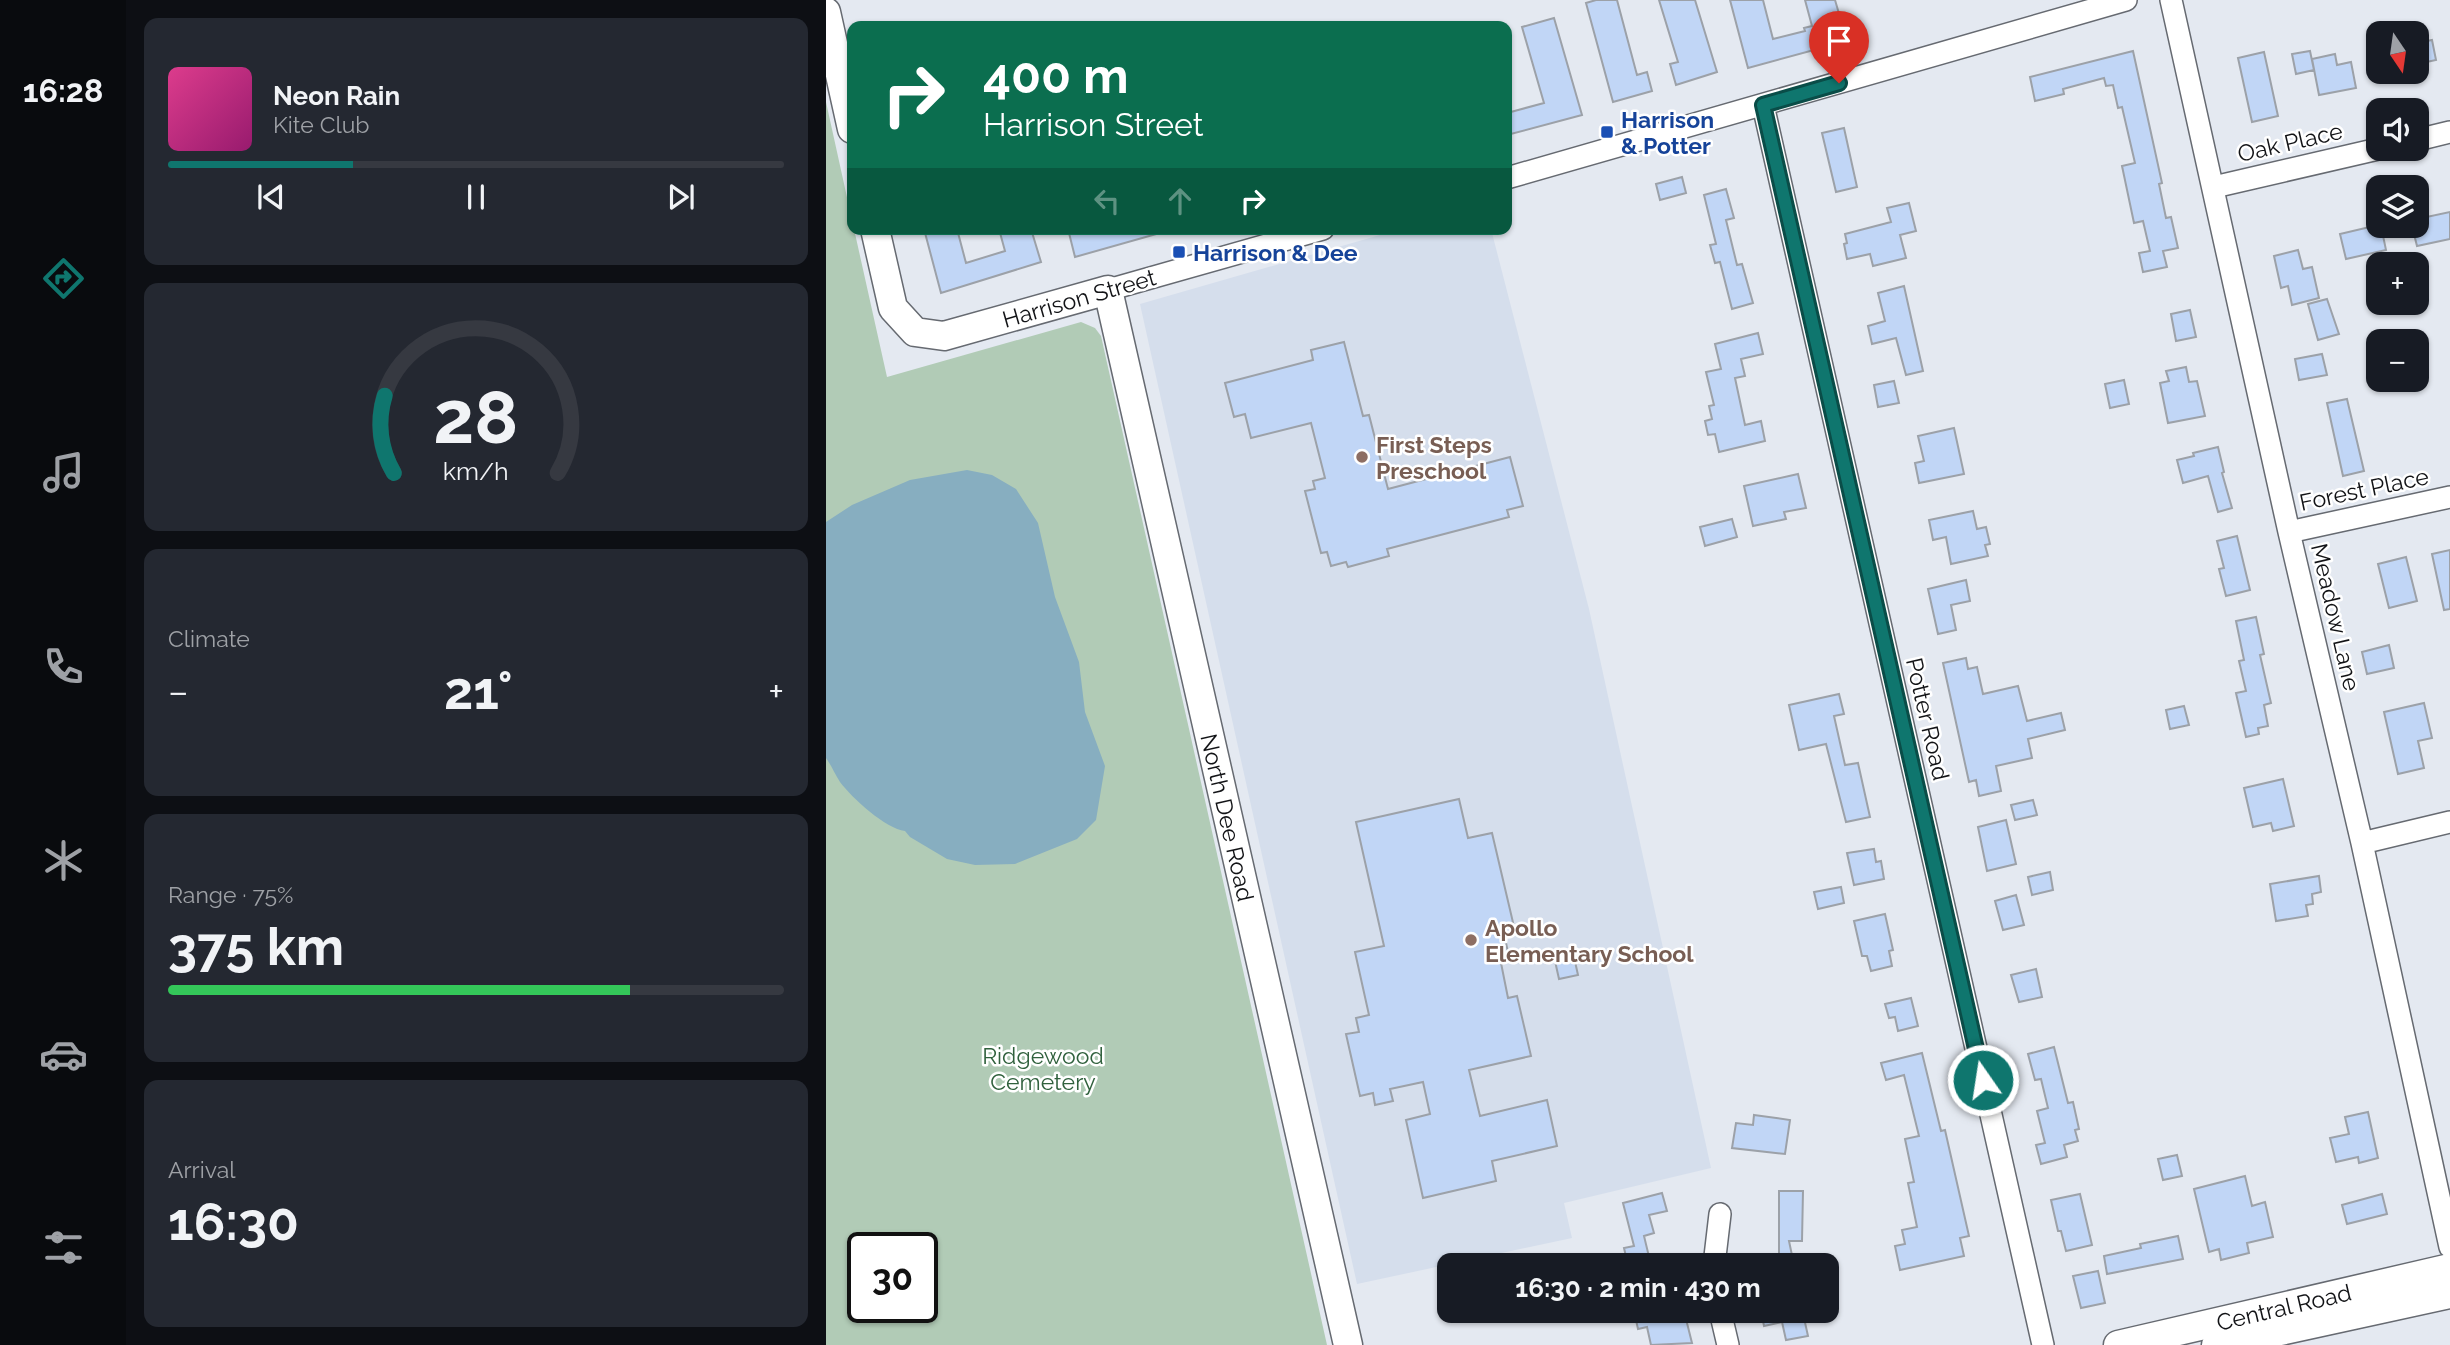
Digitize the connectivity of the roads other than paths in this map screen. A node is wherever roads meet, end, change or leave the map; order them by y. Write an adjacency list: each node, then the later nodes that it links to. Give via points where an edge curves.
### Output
1 (2126, 0): 4 (street)
2 (2171, 0): 10 (street, Meadow Lane)
3 (826, 12): 5 (street)
4 (1763, 105): 9 (street); 27 (street, Potter Road)
5 (847, 106)
6 (2450, 132): 7 (street)
7 (2429, 137)
8 (2366, 152): 10 (street, Oak Place)
9 (1512, 177)
10 (2214, 187): 15 (street, Meadow Lane)
11 (876, 235): 13 (street, Harrison Street, via 893,308 915,332 944,335)
12 (1302, 235): 13 (street, Harrison Street)
13 (1108, 290): 25 (street, North Dee Road)
14 (2450, 497): 15 (street, Forest Place)
15 (2289, 532): 17 (street, Meadow Lane)
16 (2450, 822): 17 (street)
17 (2361, 843): 19 (street, Meadow Lane)
18 (1720, 1214): 20 (street)
19 (2450, 1247)
20 (1715, 1253)
21 (2450, 1268): 28 (street, Central Road)
22 (2450, 1294): 24 (street, Central Road)
23 (1723, 1323): 26 (street)
24 (2252, 1341): 29 (street, Central Road)
25 (1348, 1345)
26 (1728, 1345)
27 (2043, 1345)
28 (2118, 1345)
29 (2216, 1345)

